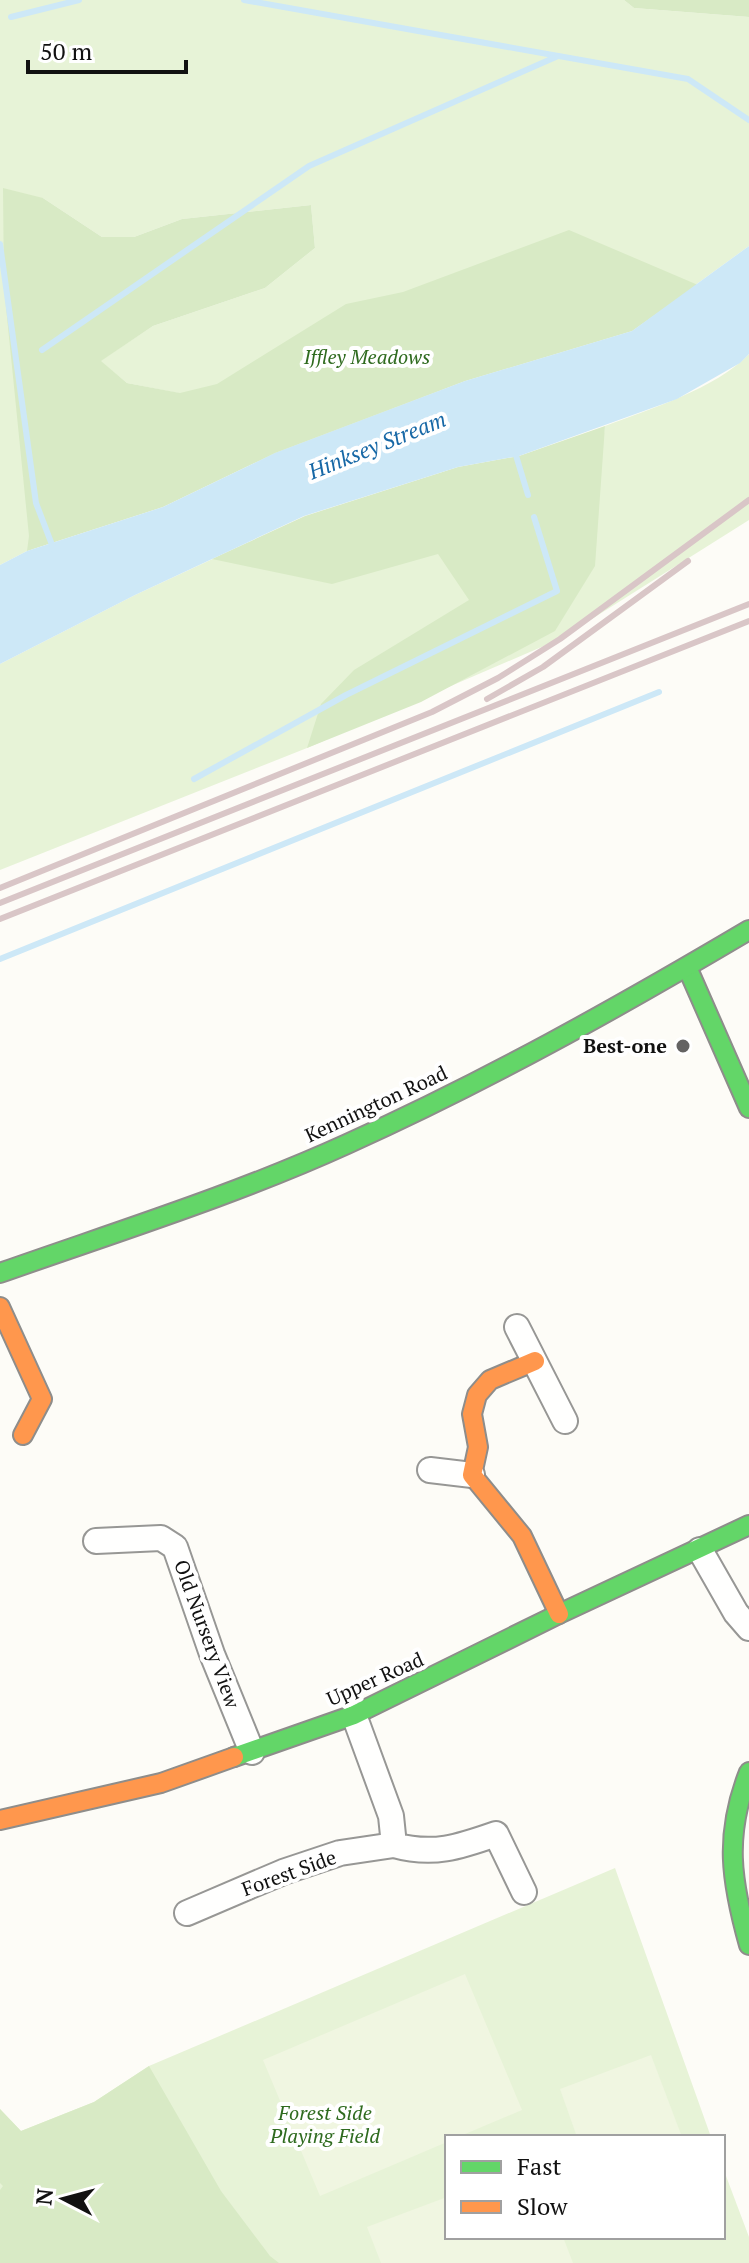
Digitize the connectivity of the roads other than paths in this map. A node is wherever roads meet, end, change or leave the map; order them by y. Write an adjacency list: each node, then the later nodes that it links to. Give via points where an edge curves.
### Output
1 (749, 930): 2 (street, Kennington Road)
2 (687, 967): 3 (street); 4 (street, Kennington Road, via 453,1094 346,1145)
3 (749, 1108)
4 (0, 1273)
5 (0, 1307): 9 (street, via 42,1399)
6 (517, 1327): 7 (street)
7 (535, 1361): 8 (street); 11 (street, via 490,1380 477,1395 472,1414 478,1447)
8 (565, 1421)
9 (23, 1435)
10 (430, 1470): 11 (street)
11 (472, 1475): 15 (street, via 522,1536)
12 (749, 1525): 14 (street, Upper Road)
13 (96, 1541): 18 (street, Old Nursery View, via 161,1538 175,1547)
14 (700, 1550): 15 (street, Upper Road); 16 (street)
15 (559, 1614): 17 (street, Upper Road)
16 (749, 1628)
17 (354, 1715): 18 (street, Upper Road); 21 (street, via 391,1816)
18 (252, 1752): 20 (street, Upper Road, via 161,1783)
19 (749, 1772): 24 (street, via 738,1796 730,1845 733,1888)
20 (0, 1820)
21 (394, 1845): 22 (street, Forest Side, via 418,1852 437,1850 496,1834); 23 (street, Forest Side, via 340,1853)
22 (524, 1892)
23 (187, 1913)
24 (749, 1945)

